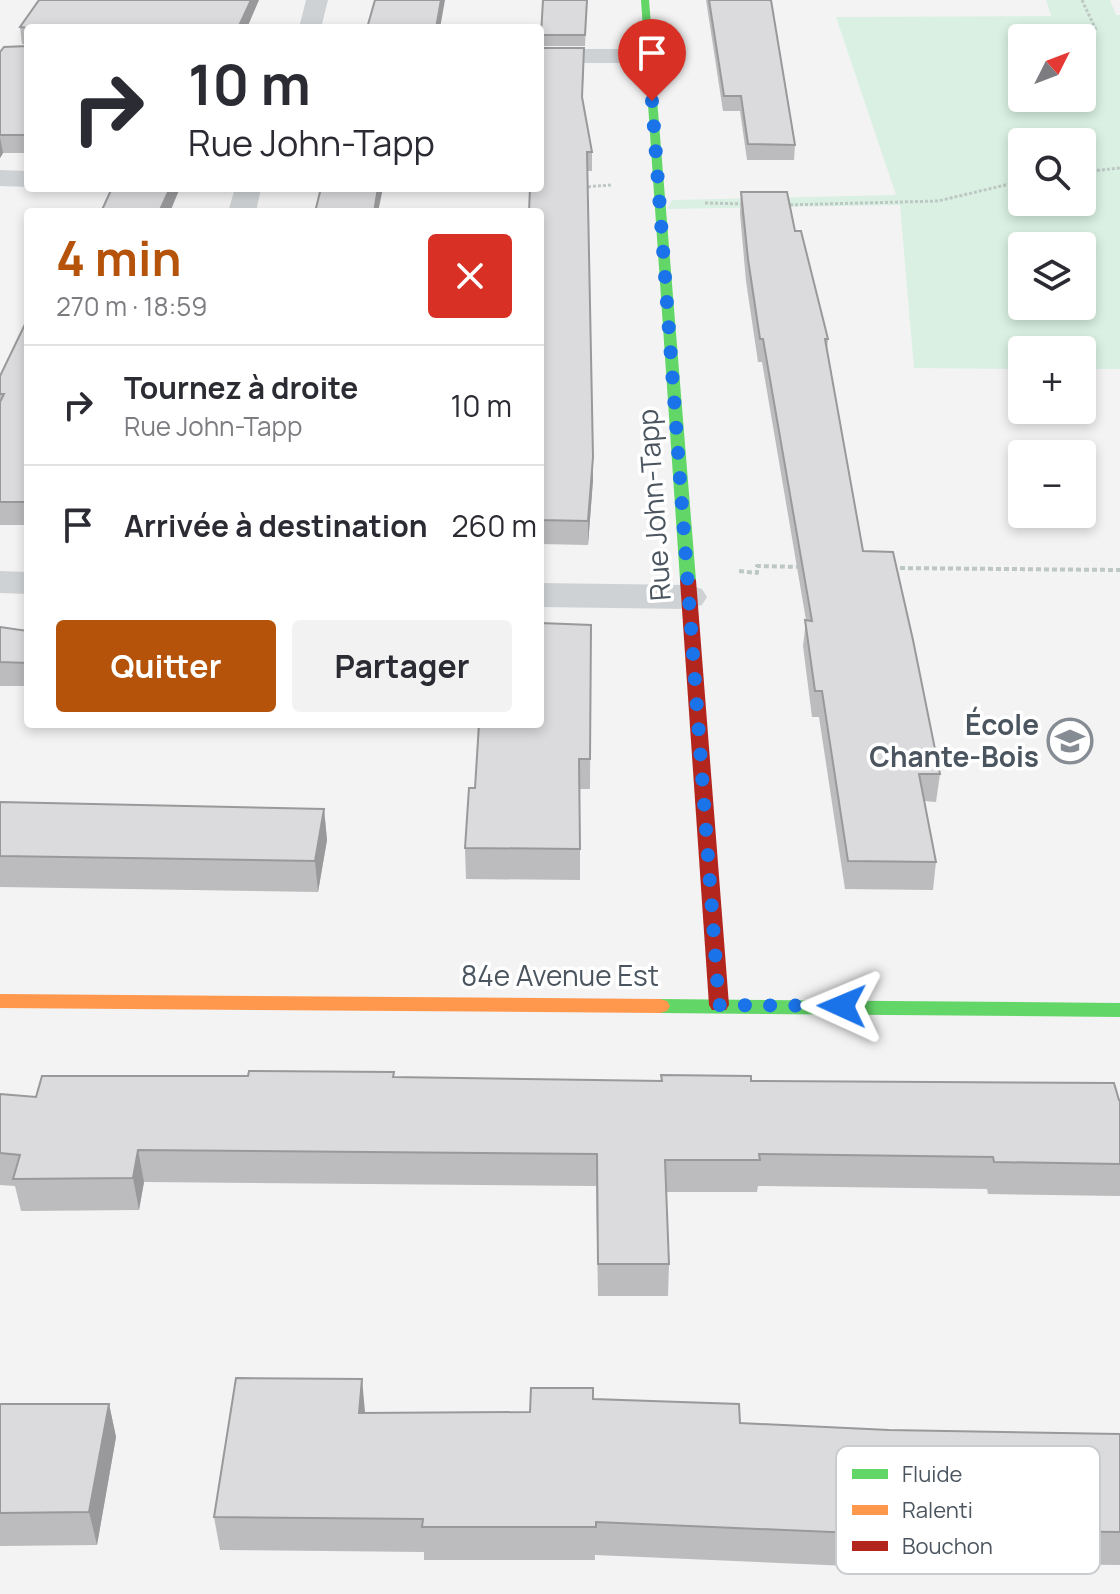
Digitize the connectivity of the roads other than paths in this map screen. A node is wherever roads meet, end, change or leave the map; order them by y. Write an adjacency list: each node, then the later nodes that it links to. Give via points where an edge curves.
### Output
1 (317, 0): 3 (street)
2 (645, 0): 5 (street, Rue John-Tapp)
3 (311, 24)
4 (544, 56): 5 (street)
5 (649, 56): 11 (street, Rue John-Tapp)
6 (0, 178): 7 (street)
7 (24, 179)
8 (0, 582): 9 (street)
9 (24, 583)
10 (544, 595): 11 (street)
11 (688, 597): 13 (street, Rue John-Tapp)
12 (0, 1001): 13 (street, 84e Avenue Est)
13 (719, 1005): 14 (street, 84e Avenue Est)
14 (1120, 1010)

